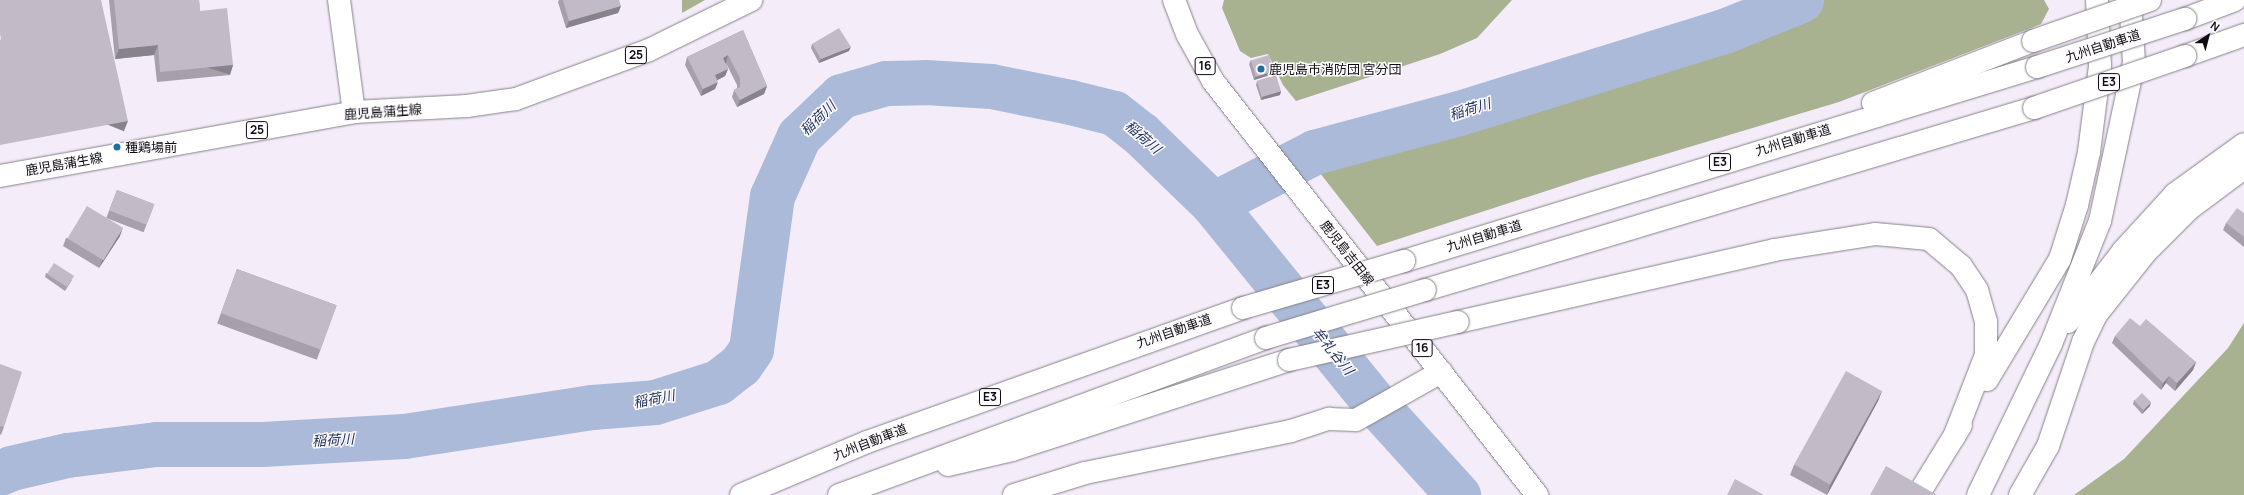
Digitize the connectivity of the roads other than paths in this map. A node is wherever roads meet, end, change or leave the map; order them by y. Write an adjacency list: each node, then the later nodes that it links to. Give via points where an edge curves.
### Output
1 (339, 0): 9 (main road)
2 (751, 0): 9 (main road, 鹿児島蒲生線 / 25, via 648,50 516,99 467,106)
3 (1174, 0): 15 (main road, 鹿児島吉田線 / 16, via 1187,34 1214,80 1247,126)
4 (2097, 0): 16 (main road, via 2100,66 2089,152 2060,259)
5 (2130, 0): 14 (main road, via 2134,62 2114,168 2100,221)
6 (2150, 0): 11 (main road, bridge, via 2033,41)
7 (2235, 0): 11 (main road, 九州自動車道 / E3, bridge, via 2037,67)
8 (2244, 35): 17 (main road, E3, bridge, via 2034,108 1266,338)
9 (354, 112): 13 (main road, 鹿児島蒲生線 / 25)
10 (2244, 144): 14 (main road, via 2175,194 2123,251)
11 (1714, 164): 18 (main road, 九州自動車道 / E3, bridge, via 1404,262 1243,308 874,439)
12 (2244, 168): 24 (main road, via 2189,209 2152,246 2096,315 2077,356 2048,446)
13 (0, 176)
14 (2051, 344): 23 (main road)
15 (1441, 372): 20 (main road, via 1356,420 1329,419 1291,431 1085,473); 21 (main road, 鹿児島吉田線 / 16)
16 (1954, 437): 17 (main road, bridge, via 1986,355 1986,322 1977,290 1961,266 1929,239 1875,234 1774,250 1289,360 1012,450); 22 (main road)
17 (865, 485): 19 (main road, E3)
18 (741, 495)
19 (839, 495)
20 (1014, 495)
21 (1537, 495)
22 (1918, 495)
23 (1978, 495)
24 (2020, 495)

